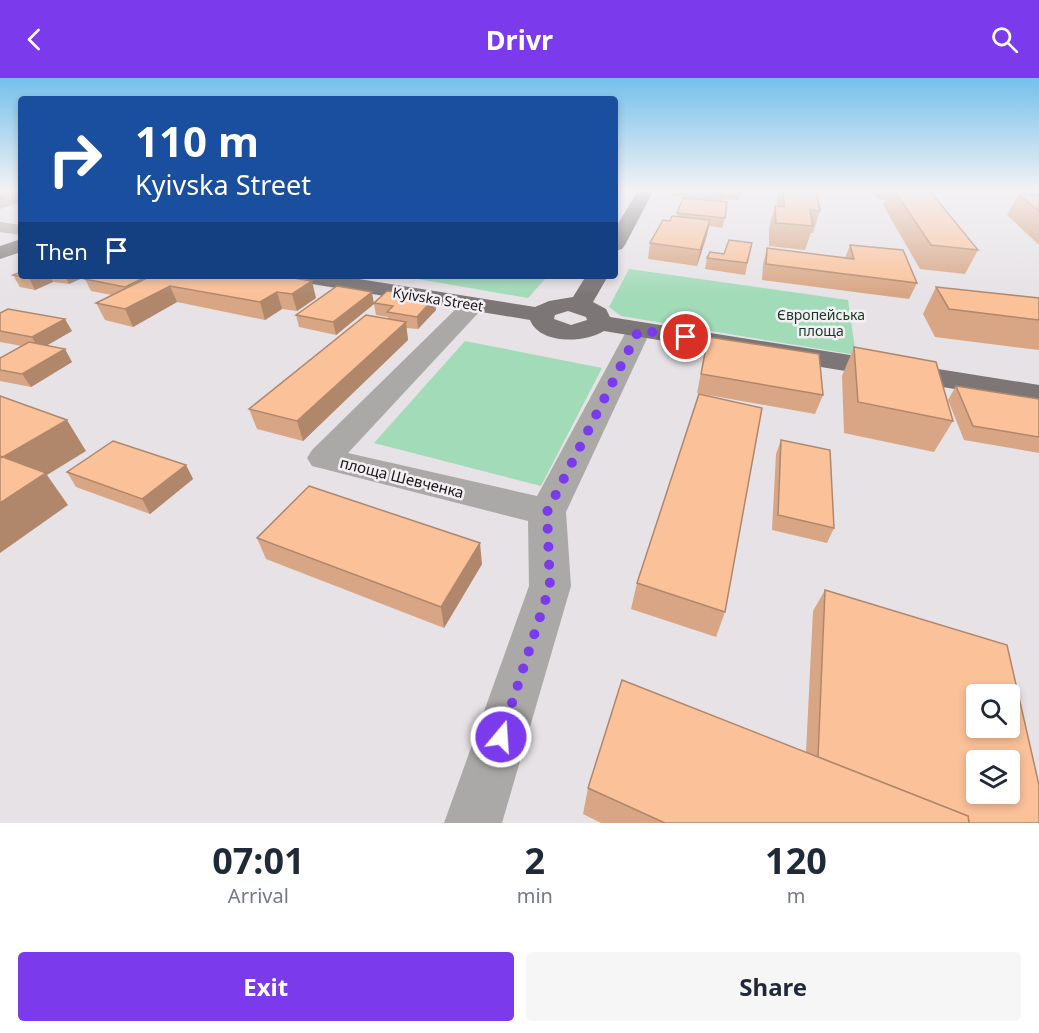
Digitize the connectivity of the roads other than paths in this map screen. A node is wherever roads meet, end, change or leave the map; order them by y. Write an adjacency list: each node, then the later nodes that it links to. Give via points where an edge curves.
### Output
1 (626, 225): 4 (main road)
2 (0, 227): 3 (street)
3 (18, 230)
4 (618, 240)
5 (18, 246): 6 (main road)
6 (0, 253)
7 (318, 279): 9 (main road, Kyivska Street)
8 (596, 279): 10 (main road)
9 (473, 305): 10 (main road, Kyivska Street, via 541,315 558,305); 13 (street, площа Шевченка, via 324,458)
10 (589, 314): 11 (main road)
11 (639, 330): 12 (main road); 13 (street)
12 (1039, 394)
13 (547, 512): 14 (street, via 550,586)
14 (473, 823)

